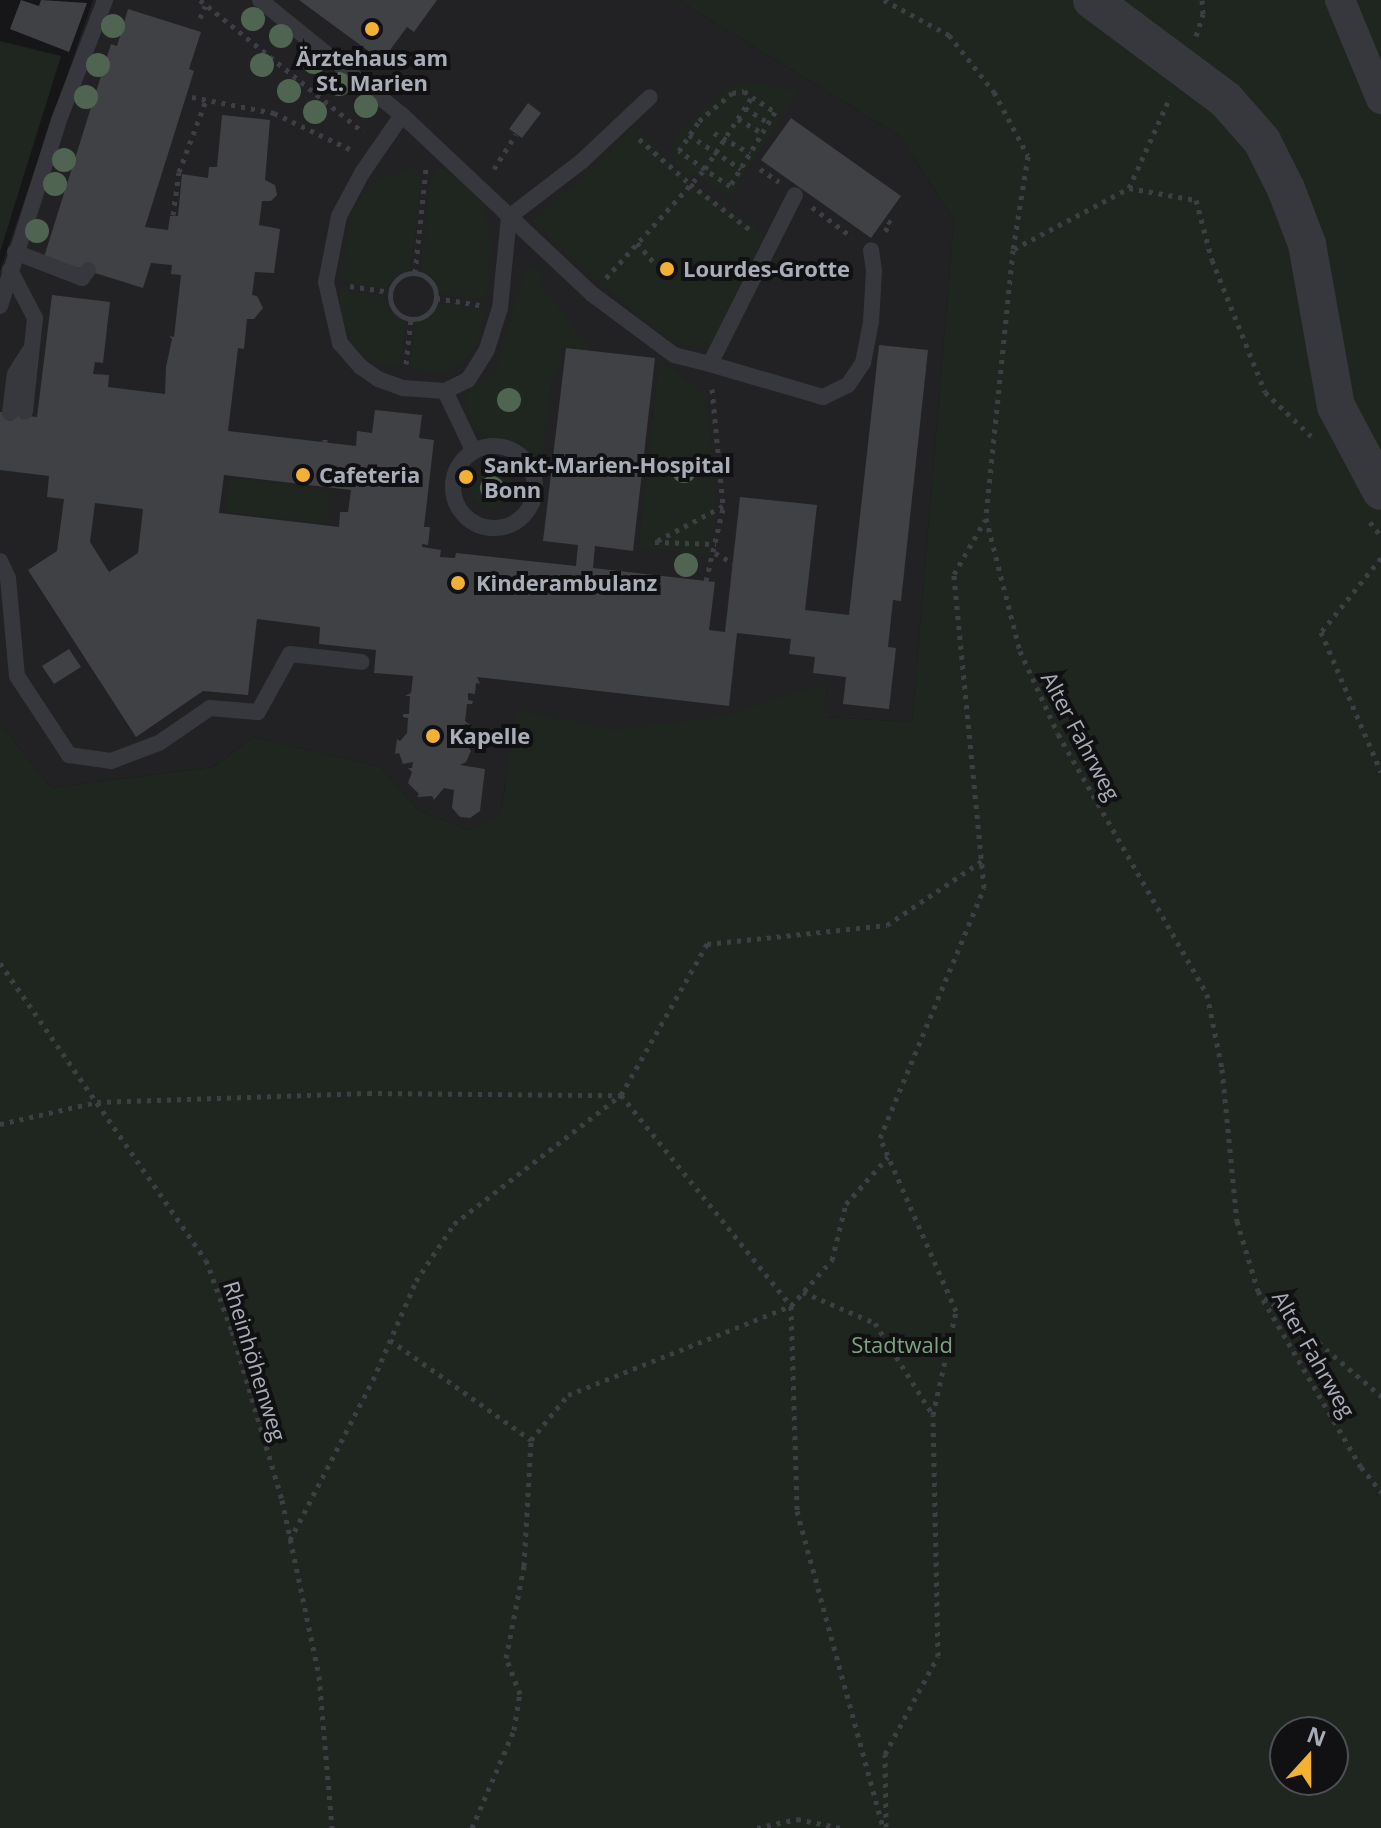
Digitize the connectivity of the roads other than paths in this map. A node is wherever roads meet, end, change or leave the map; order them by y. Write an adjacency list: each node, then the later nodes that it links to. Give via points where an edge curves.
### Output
1 (105, 0): 11 (lane)
2 (260, 0): 7 (lane)
3 (1092, 0): 19 (street, via 1184,65 1226,100 1262,141 1307,244 1336,406)
4 (1340, 0): 6 (street)
5 (650, 97): 9 (lane, via 624,125)
6 (1381, 99)
7 (402, 115): 9 (lane); 16 (lane, via 339,216 326,282 340,343 378,379 403,388)
8 (795, 195): 15 (lane)
9 (509, 217): 15 (lane, via 592,294 674,355); 16 (lane, via 500,308 487,349 468,380)
10 (871, 250): 15 (lane, via 871,322 863,363 848,385 823,397)
11 (15, 252): 12 (lane); 13 (lane, via 82,278)
12 (10, 270): 14 (lane); 17 (lane, via 35,318)
13 (88, 270)
14 (0, 306)
15 (710, 364)
16 (445, 391): 18 (lane)
17 (18, 412)
18 (473, 450): 18 (lane, via 455,472 454,500 461,512 483,526 510,525 521,518 534,495 531,469 513,450)
19 (1373, 503)
20 (0, 561): 21 (lane, via 8,578 17,676 69,755 111,761 159,743 210,708 258,712 290,654)
21 (362, 662)

